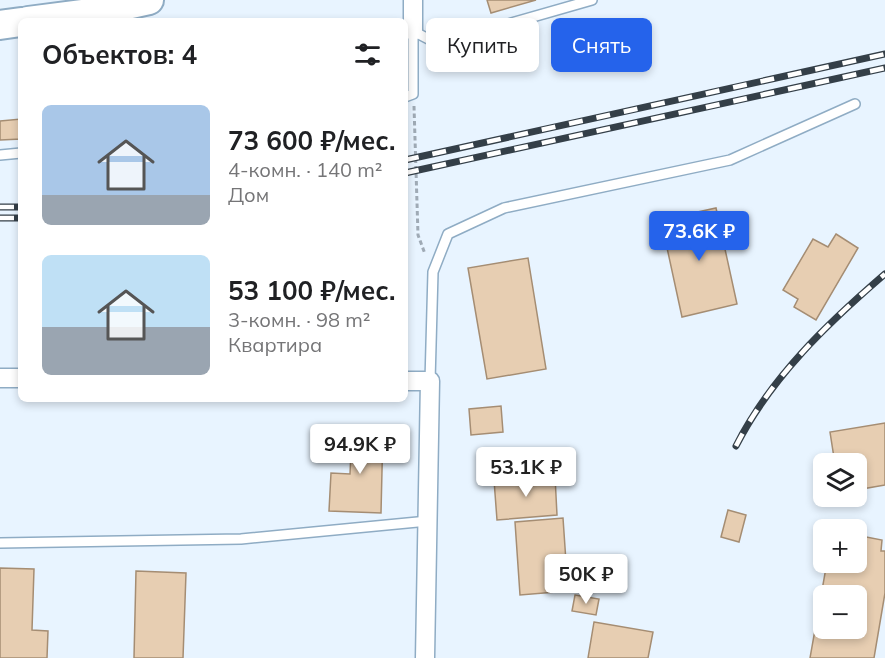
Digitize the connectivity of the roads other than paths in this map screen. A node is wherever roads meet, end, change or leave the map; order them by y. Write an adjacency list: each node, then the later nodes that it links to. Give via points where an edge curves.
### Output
1 (149, 0): 4 (main road)
2 (413, 0): 7 (street)
3 (592, 0): 7 (lane, via 438,44)
4 (49, 18)
5 (18, 22): 6 (main road)
6 (0, 25)
7 (413, 31): 8 (lane)
8 (409, 96)
9 (855, 104): 15 (lane, via 730,160 504,208 448,234 433,272)
10 (18, 153): 11 (lane)
11 (0, 155)
12 (0, 378): 13 (street)
13 (18, 378)
14 (408, 381): 15 (street)
15 (430, 381): 16 (street)
16 (428, 521): 17 (lane, via 241,540); 18 (street)
17 (0, 543)
18 (425, 658)

